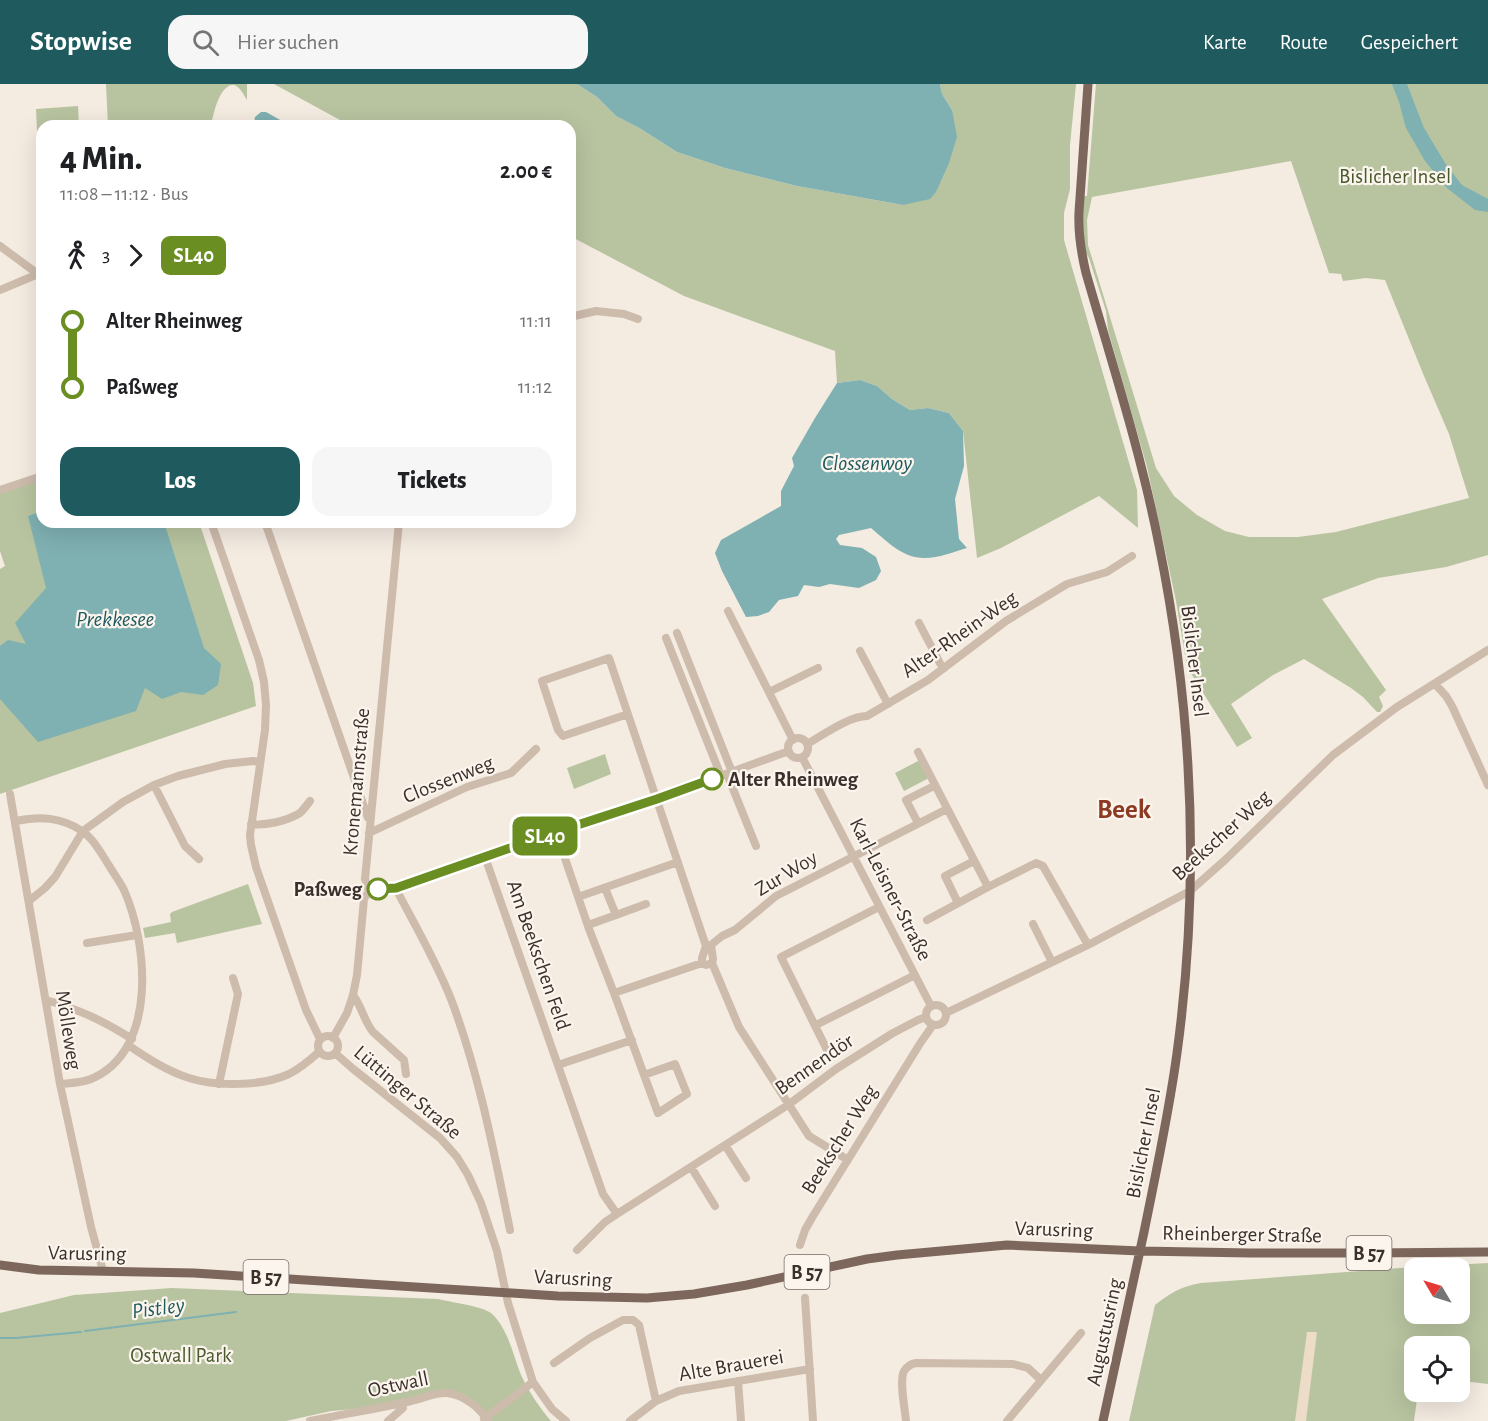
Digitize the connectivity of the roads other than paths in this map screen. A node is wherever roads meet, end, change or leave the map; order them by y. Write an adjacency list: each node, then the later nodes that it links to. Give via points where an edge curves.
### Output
1 (1088, 84): 58 (main road, Bislicher Insel, via 1080,248 1142,469 1170,604 1186,729)
2 (0, 246): 3 (street)
3 (36, 272)
4 (36, 276): 5 (street)
5 (0, 290)
6 (576, 316): 7 (street, via 596,311)
7 (638, 319)
8 (36, 478): 9 (street)
9 (0, 490)
10 (213, 528): 32 (street, via 264,682 265,730)
11 (268, 528): 42 (street)
12 (398, 528): 42 (street, Kronemannstraße)
13 (1132, 556): 21 (street, Alter-Rhein-Weg, via 1107,572 1067,584 1006,621)
14 (728, 611): 23 (street)
15 (919, 623): 21 (street)
16 (677, 633): 33 (street)
17 (666, 638): 33 (street)
18 (1488, 650): 22 (street, Beekscher Weg)
19 (860, 651): 24 (street)
20 (818, 668): 23 (street)
21 (943, 669): 24 (street, Alter-Rhein-Weg)
22 (1435, 684): 35 (street, via 1452,706); 58 (street, Beekscher Weg, via 1333,755)
23 (769, 692): 26 (street)
24 (888, 704): 27 (street, Alter-Rhein-Weg)
25 (628, 714): 25 (street, via 609,658 542,681 563,735); 38 (street)
26 (793, 740): 27 (street, via 800,738); 29 (street)
27 (807, 744): 31 (street, via 807,753)
28 (536, 749): 47 (street, Clossenweg, via 510,772 467,787)
29 (789, 751): 31 (street, via 794,757); 33 (street)
30 (918, 752): 36 (street)
31 (802, 757): 49 (street, Karl-Leisner-Straße)
32 (260, 762): 34 (street, via 225,764); 44 (street)
33 (727, 774): 38 (street); 48 (street)
34 (154, 785): 45 (street); 51 (street, via 185,846)
35 (1488, 785)
36 (934, 786): 40 (street); 43 (street, via 906,800)
37 (10, 794): 41 (street, Mölleweg)
38 (657, 799): 46 (street); 53 (street)
39 (310, 801): 44 (street, via 301,812 282,820)
40 (947, 809): 43 (street, Zur Woy); 52 (street)
41 (16, 822): 45 (street, via 52,819); 60 (street, Mölleweg)
42 (370, 822): 47 (street, Kronemannstraße)
43 (918, 823): 49 (street, Zur Woy)
44 (251, 824): 86 (street, via 256,867 306,1010)
45 (83, 831): 60 (street, via 55,877); 68 (street, via 123,889)
46 (556, 832): 50 (street); 59 (street)
47 (369, 833): 57 (street, Kronemannstraße, via 365,879)
48 (756, 846)
49 (854, 856): 63 (street, Karl-Leisner-Straße); 71 (street, Zur Woy, via 776,896 735,930)
50 (485, 857): 55 (street); 92 (street, Am Beekschen Feld)
51 (199, 859)
52 (974, 861): 54 (street); 61 (street, via 945,876)
53 (678, 862): 56 (street); 71 (street)
54 (988, 887): 61 (street); 70 (street, via 1036,863 1043,866)
55 (396, 888): 57 (street); 104 (street, via 451,1000 485,1112)
56 (606, 888): 59 (street); 64 (street)
57 (369, 891): 78 (street, Kronemannstraße, via 364,899)
58 (1190, 891): 70 (street, Beekscher Weg); 107 (main road, Bislicher Insel, via 1178,1051)
59 (578, 897): 67 (street)
60 (29, 902): 79 (street, Mölleweg)
61 (958, 903): 65 (street)
62 (646, 904): 64 (street)
63 (879, 907): 75 (street, Karl-Leisner-Straße); 83 (street, via 781,957)
64 (616, 915): 67 (street)
65 (927, 920)
66 (1033, 924): 72 (street)
67 (588, 925): 77 (street)
68 (137, 935): 69 (street); 88 (street, via 142,989)
69 (87, 943)
70 (1088, 945): 72 (street, Beekscher Weg)
71 (708, 946): 73 (street); 74 (street)
72 (1052, 962): 81 (street, Beekscher Weg)
73 (702, 963): 74 (street); 77 (street)
74 (712, 963): 97 (street, via 740,1027)
75 (915, 975): 80 (street, Karl-Leisner-Straße); 83 (street)
76 (233, 978): 96 (street, via 238,994)
77 (615, 993): 87 (street)
78 (353, 995): 85 (street, Kronemannstraße); 93 (street, via 372,1032 404,1060)
79 (46, 1000): 88 (street, via 95,1017); 95 (street, Mölleweg)
80 (931, 1006): 81 (street, via 943,1007); 82 (street)
81 (946, 1013): 84 (street, via 943,1023)
82 (926, 1017): 84 (street); 97 (street, Bennendör, via 845,1063)
83 (816, 1025): 91 (street)
84 (933, 1025): 99 (street, Beekscher Weg)
85 (333, 1038): 86 (street, Lüttinger Straße); 90 (street, Lüttinger Straße, via 337,1042)
86 (320, 1039): 89 (street, Lüttinger Straße)
87 (632, 1040): 92 (street, Am Beekschen Feld); 94 (street)
88 (130, 1042): 95 (street, via 109,1068 91,1079); 96 (street, via 168,1069)
89 (319, 1052): 90 (street, Lüttinger Straße, via 324,1056); 96 (street, via 275,1079)
90 (335, 1053): 111 (street, Lüttinger Straße, via 440,1138 457,1157 481,1203)
91 (829, 1054)
92 (558, 1065): 103 (street, Am Beekschen Feld, via 603,1194)
93 (406, 1074)
94 (644, 1075): 94 (street, via 658,1113 687,1094 675,1064)
95 (60, 1084): 110 (street, Mölleweg)
96 (219, 1084)
97 (788, 1105): 98 (street, Bennendör); 99 (street, via 808,1136)
98 (724, 1145): 100 (street, Bennendör); 101 (street)
99 (848, 1160): 105 (street, Beekscher Weg, via 805,1230)
100 (691, 1167): 102 (street); 103 (street, Bennendör)
101 (746, 1178)
102 (715, 1206)
103 (617, 1214): 106 (street, Bennendör)
104 (510, 1230)
105 (800, 1245)
106 (577, 1250)
107 (1140, 1251): 108 (main road, Rheinberger Straße / B 57); 111 (main road, Varusring / B 57, via 1007,1245 908,1254 726,1289 647,1298); 131 (main road, Augustusring)
108 (1488, 1252)
109 (0, 1265): 110 (main road, Varusring / B 57)
110 (103, 1271): 111 (main road, Varusring / B 57)
111 (505, 1292): 118 (street, Lüttinger Straße)
112 (805, 1298): 115 (street)
113 (1082, 1334): 116 (street)
114 (554, 1363): 119 (street, via 623,1320 633,1320 639,1325)
115 (810, 1369): 117 (street, Alte Brauerei); 128 (street)
116 (1041, 1380): 129 (street, via 1028,1368 1013,1364 916,1363 904,1371 902,1378); 130 (street)
117 (738, 1381): 119 (street, Alte Brauerei, via 679,1391); 127 (street)
118 (533, 1382): 122 (street); 125 (street, Lüttinger Straße)
119 (656, 1401): 126 (street, Alte Brauerei)
120 (403, 1408): 124 (street)
121 (325, 1419): 122 (street, Ostwall, via 447,1393 479,1408); 123 (street, Ostwall)
122 (485, 1420)
123 (310, 1421)
124 (388, 1421)
125 (566, 1421)
126 (630, 1421)
127 (741, 1421)
128 (813, 1421)
129 (906, 1421)
130 (1007, 1421)
131 (1103, 1421)

